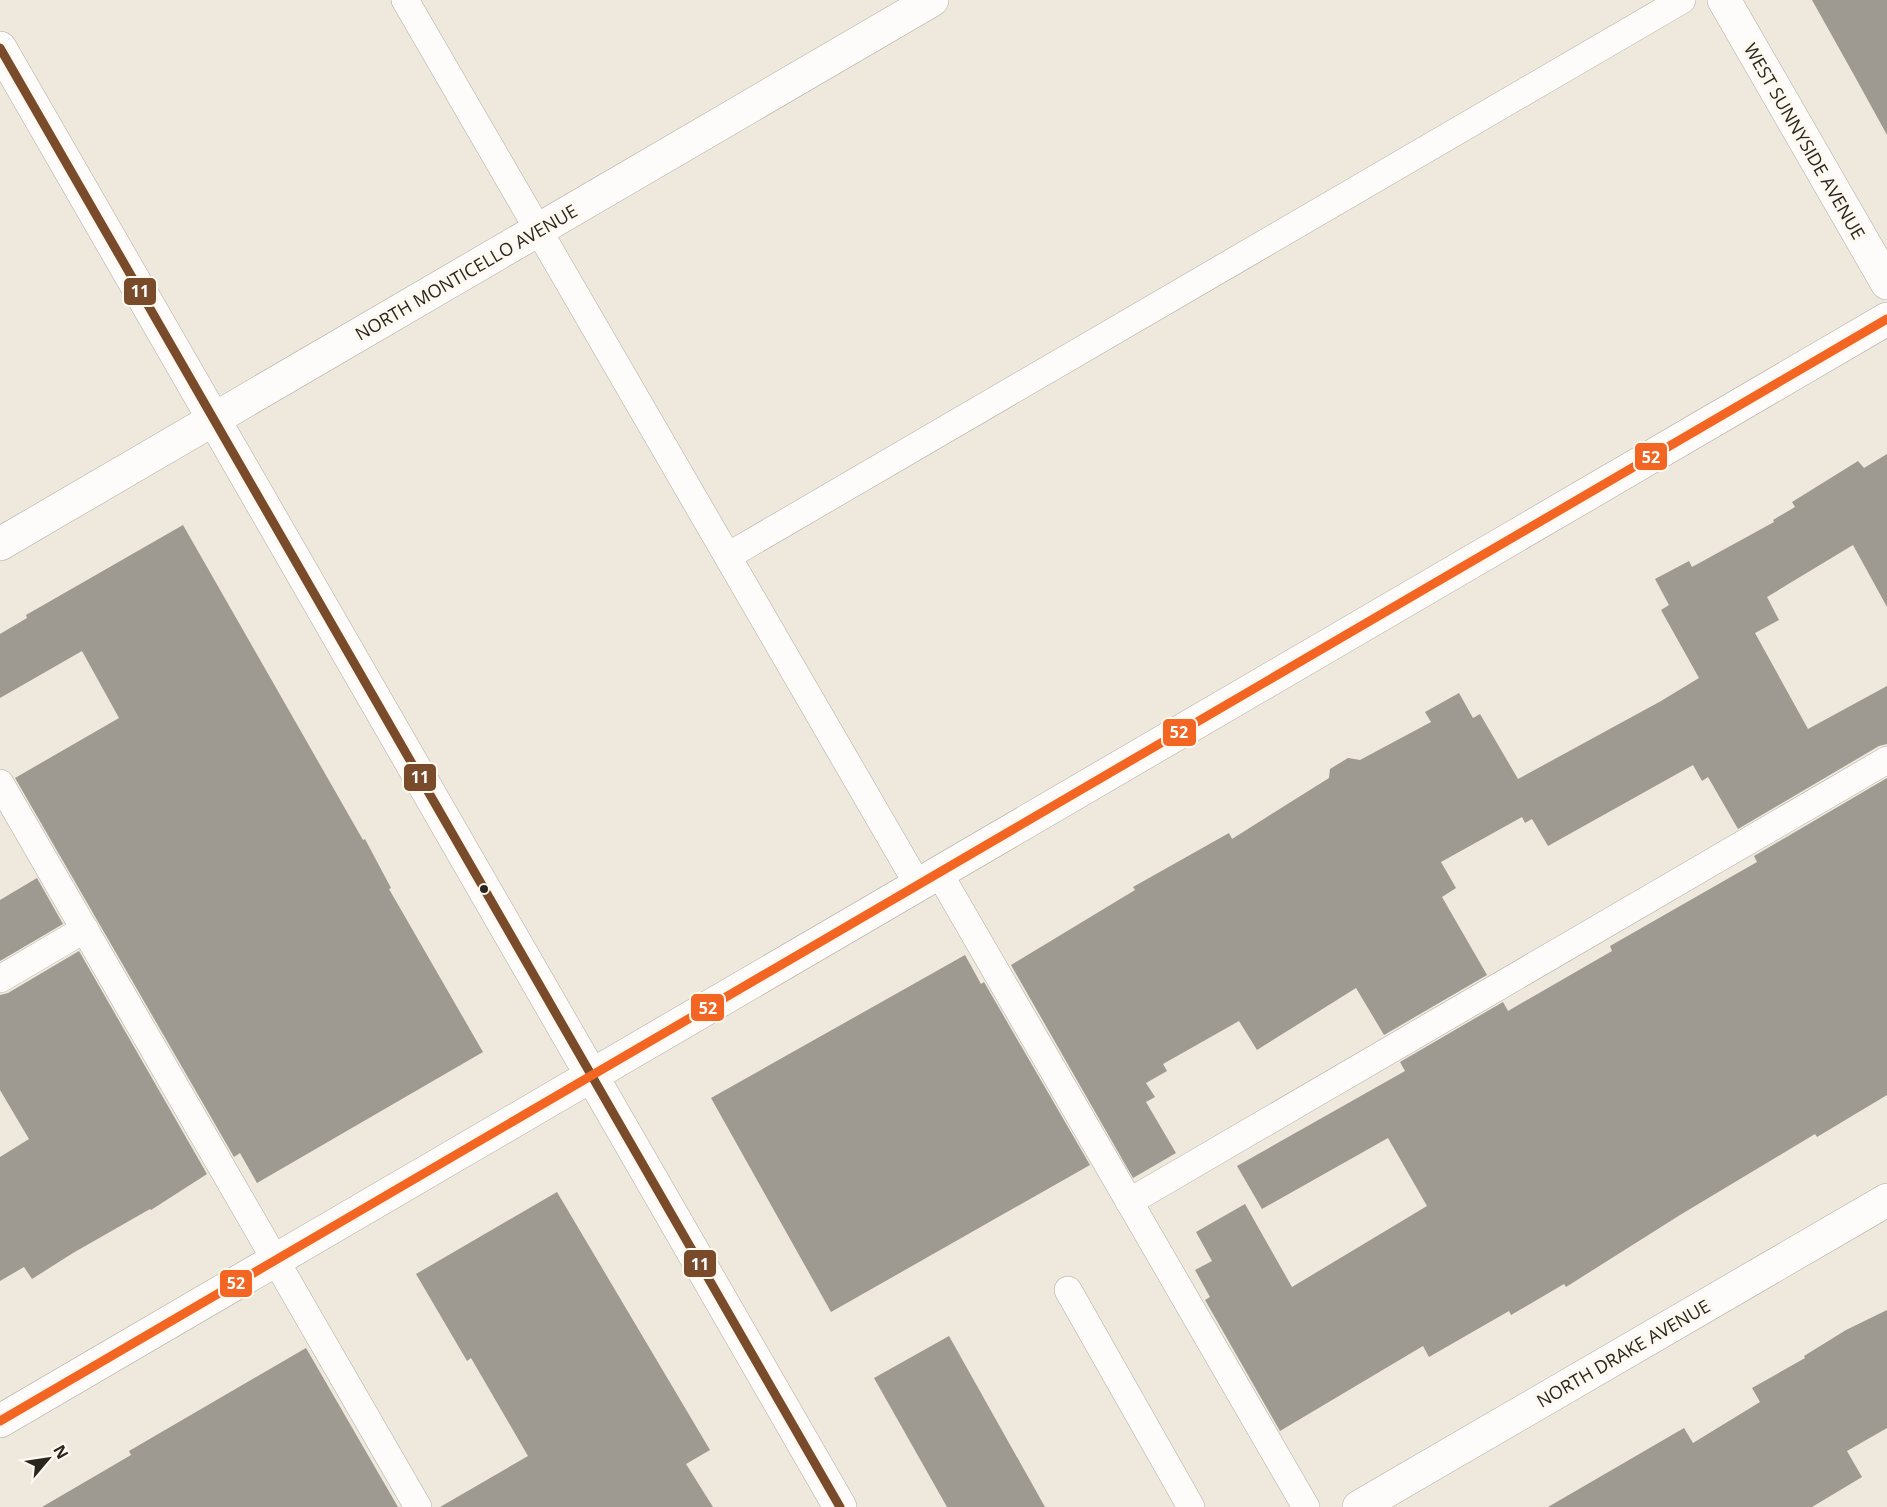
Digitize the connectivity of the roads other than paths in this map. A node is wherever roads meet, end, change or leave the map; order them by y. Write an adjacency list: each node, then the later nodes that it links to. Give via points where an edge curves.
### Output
1 (405, 0): 6 (lane)
2 (932, 0): 6 (street, NORTH MONTICELLO AVENUE)
3 (1682, 0): 11 (lane)
4 (1724, 0): 7 (street, WEST SUNNYSIDE AVENUE)
5 (0, 48): 9 (street)
6 (538, 230): 9 (street, NORTH MONTICELLO AVENUE); 11 (lane)
7 (1887, 283)
8 (1887, 320): 14 (street)
9 (214, 419): 10 (street, NORTH MONTICELLO AVENUE); 17 (street)
10 (0, 544)
11 (728, 556): 14 (lane)
12 (1887, 760): 19 (lane)
13 (0, 783): 15 (lane)
14 (929, 879): 17 (street); 19 (lane)
15 (85, 929): 16 (lane); 20 (lane)
16 (0, 979)
17 (592, 1075): 20 (street); 24 (street)
18 (1887, 1200): 27 (street, NORTH DRAKE AVENUE)
19 (1129, 1202): 26 (lane)
20 (276, 1260): 22 (street); 23 (lane)
21 (1068, 1290): 25 (lane)
22 (0, 1421)
23 (418, 1507)
24 (840, 1507)
25 (1191, 1507)
26 (1306, 1507)
27 (1359, 1507)

